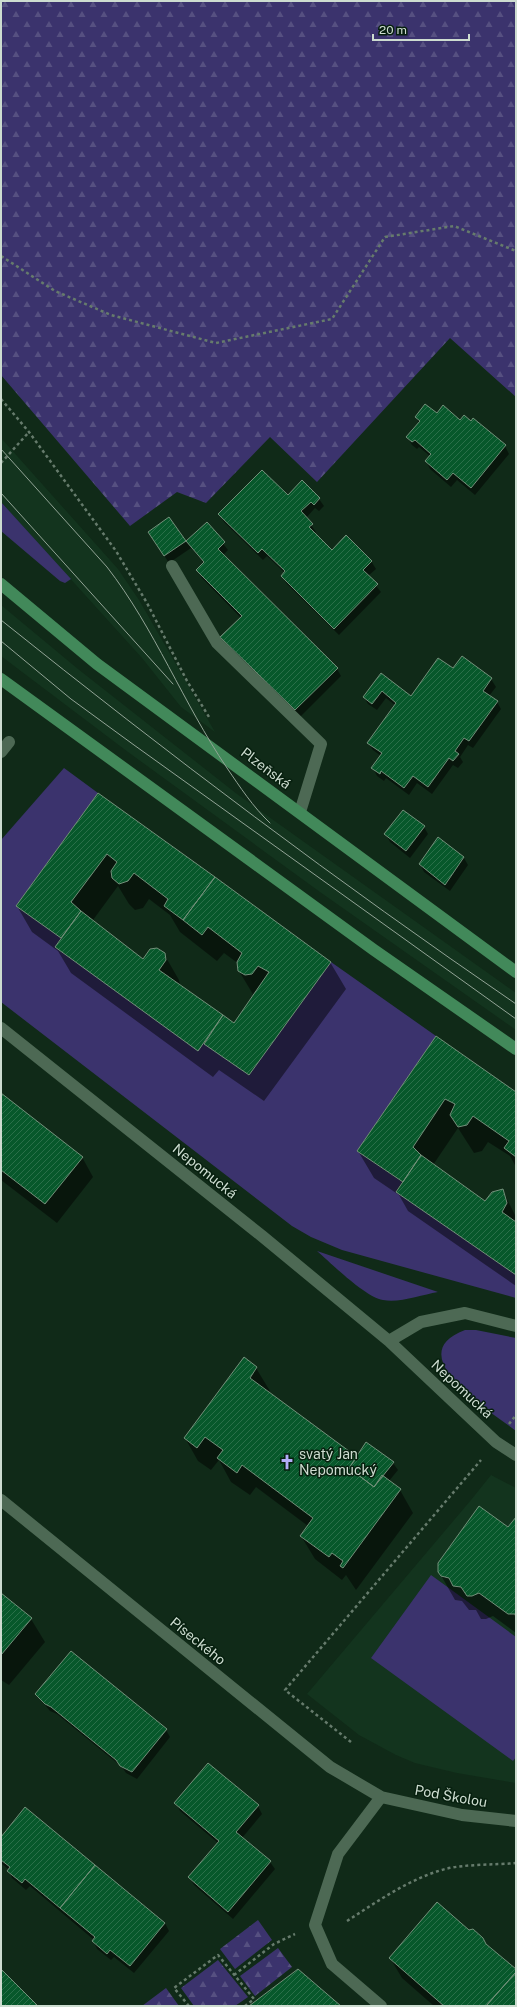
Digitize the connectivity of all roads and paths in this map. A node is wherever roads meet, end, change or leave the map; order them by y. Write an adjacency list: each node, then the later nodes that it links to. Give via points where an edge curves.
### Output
1 (516, 251): 2 (path, via 454,226 385,237 332,319 216,344 111,315 55,291)
2 (1, 256)
3 (1, 399): 4 (path)
4 (29, 432): 5 (path); 9 (path, via 116,551)
5 (1, 463)
6 (172, 566): 12 (street, via 217,643 321,744)
7 (1, 584): 12 (main road, Plzeňská, via 97,664)
8 (1, 679): 15 (main road, via 374,950)
9 (209, 717)
10 (9, 742): 11 (street)
11 (1, 752)
12 (300, 812): 13 (main road, Plzeňská)
13 (516, 972)
14 (1, 1028): 17 (street, Nepomucká)
15 (516, 1049)
16 (516, 1326): 17 (street, via 465,1313 422,1322)
17 (389, 1341): 20 (street, Nepomucká, via 496,1442)
18 (516, 1415): 19 (path)
19 (506, 1427)
20 (516, 1455)
21 (482, 1457): 23 (path, via 285,1690)
22 (1, 1500): 24 (street, Píseckého, via 330,1767)
23 (351, 1742)
24 (381, 1797): 25 (street, Pod Školou, via 462,1815); 32 (street, via 338,1854 315,1925 332,1964)
25 (516, 1821)
26 (516, 1863): 27 (path, via 446,1869 422,1877)
27 (347, 1921)
28 (274, 1944): 29 (path)
29 (234, 1975): 30 (path, via 218,1955 174,1988); 31 (path, via 254,2000)
30 (189, 2006)
31 (245, 2006)
32 (381, 2006)

